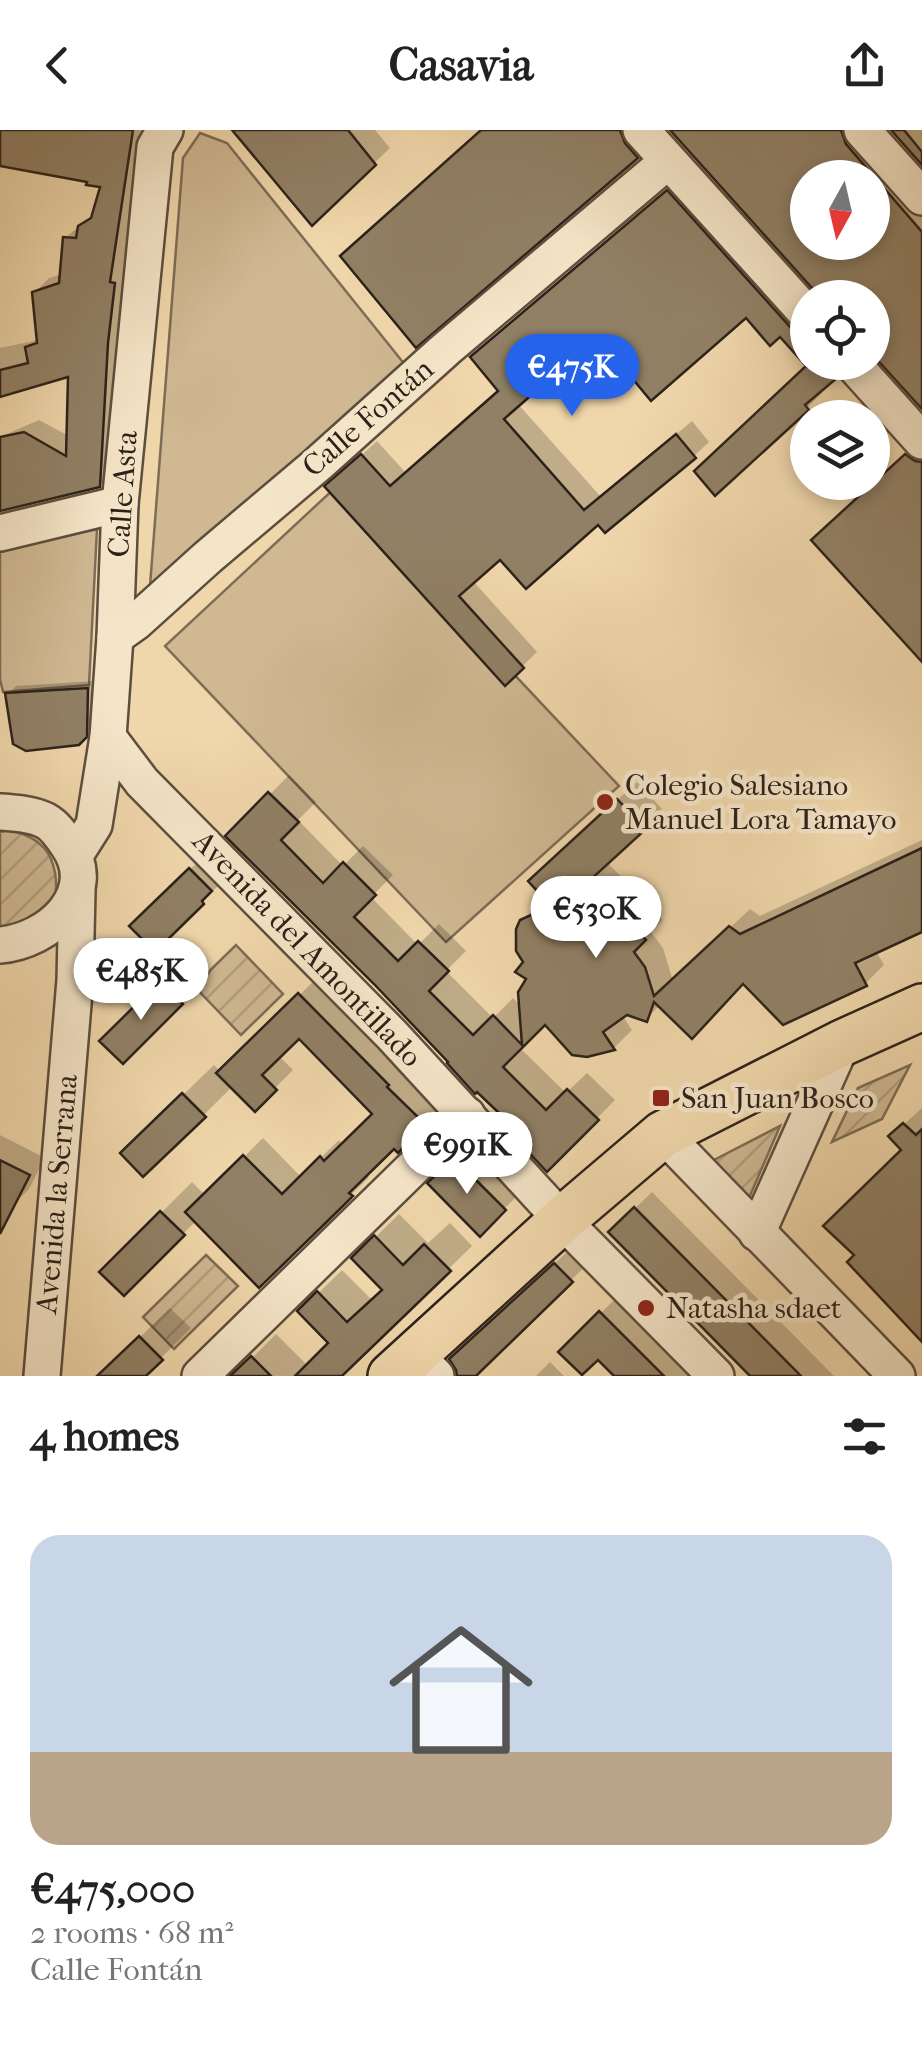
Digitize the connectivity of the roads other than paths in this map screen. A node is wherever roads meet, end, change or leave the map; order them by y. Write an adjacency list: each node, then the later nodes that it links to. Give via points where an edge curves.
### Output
1 (165, 130): 9 (street, Calle Asta, via 155,147)
2 (641, 130): 4 (street)
3 (862, 130): 5 (street)
4 (668, 161): 6 (street); 11 (street, Calle Fontán)
5 (922, 197)
6 (790, 295)
7 (867, 380): 8 (street)
8 (922, 441)
9 (120, 504): 10 (street); 11 (street, Calle Asta)
10 (0, 533)
11 (116, 637): 12 (street, Calle Asta)
12 (108, 737): 14 (street, Calle Asta, via 94,825); 19 (street, Avenida del Amontillado, via 142,782)
13 (0, 812): 14 (street, via 44,820)
14 (75, 855): 15 (street, Avenida la Serrana)
15 (77, 892): 16 (street, via 49,928); 24 (street, Avenida la Serrana)
16 (0, 946)
17 (922, 1007): 18 (main road)
18 (842, 1043): 20 (main road); 22 (street)
19 (467, 1115): 21 (street, Avenida del Amontillado); 25 (street)
20 (663, 1134): 21 (main road); 22 (street)
21 (562, 1220): 23 (main road); 26 (street, Avenida del Amontillado)
22 (757, 1233): 27 (street)
23 (414, 1368)
24 (42, 1376)
25 (200, 1376)
26 (716, 1376)
27 (896, 1376)

